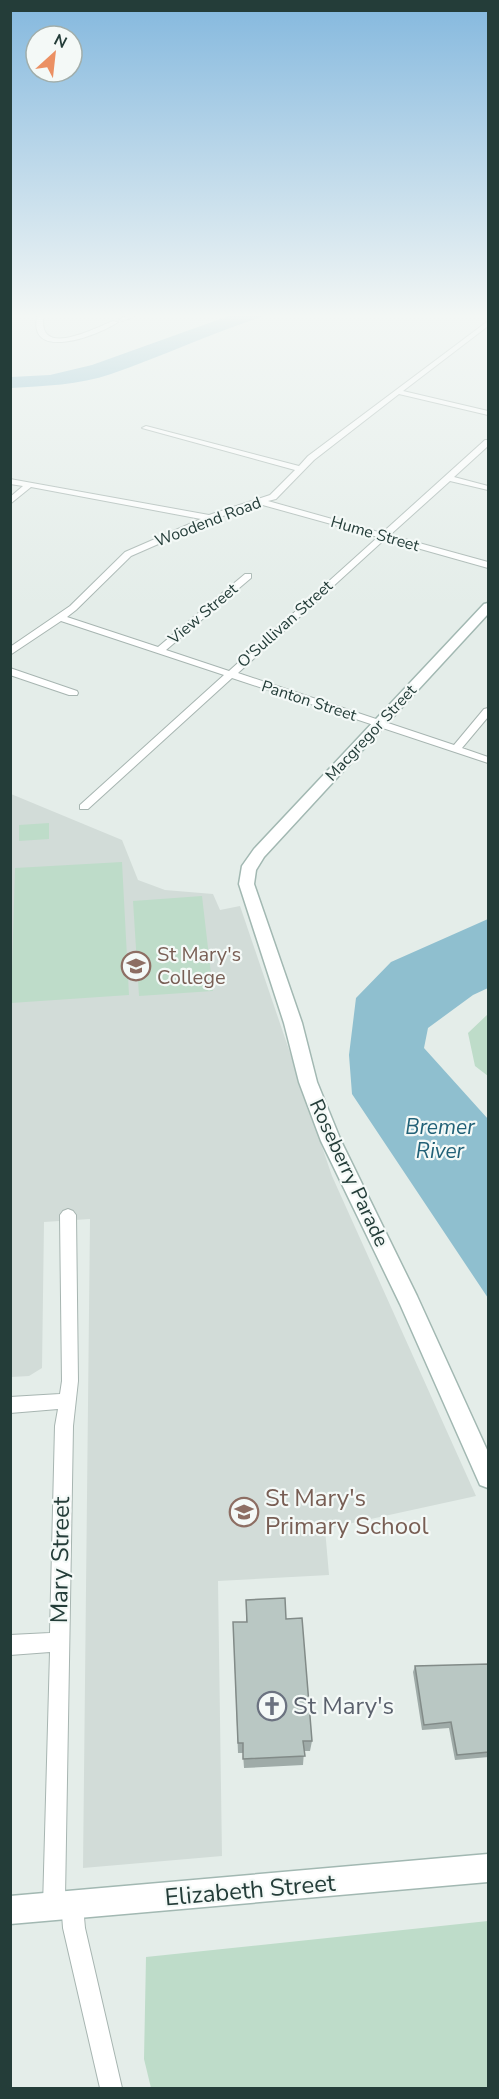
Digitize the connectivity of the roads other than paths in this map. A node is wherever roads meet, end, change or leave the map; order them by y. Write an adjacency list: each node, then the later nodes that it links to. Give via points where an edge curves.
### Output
1 (373, 411): 4 (street, Woodend Road)
2 (146, 428): 4 (street)
3 (489, 442): 5 (street, O'Sullivan Street)
4 (300, 469): 10 (street, Woodend Road, via 281,490)
5 (449, 478): 8 (street); 12 (street, O'Sullivan Street)
6 (10, 480): 7 (street)
7 (30, 484): 9 (street); 11 (street)
8 (489, 488)
9 (10, 502)
10 (261, 502): 11 (street, Woodend Road); 12 (street, Hume Street)
11 (210, 518): 16 (street, Woodend Road, via 128,554)
12 (383, 536): 13 (street, Hume Street); 20 (street, O'Sullivan Street)
13 (489, 566)
14 (248, 576): 17 (street, View Street)
15 (489, 607): 23 (street, Macgregor Street)
16 (61, 618): 17 (street, Panton Street); 18 (street, Woodend Road)
17 (159, 651): 20 (street, Panton Street)
18 (10, 652)
19 (10, 671): 21 (street)
20 (230, 675): 23 (street, Panton Street); 26 (street, O'Sullivan Street)
21 (73, 693)
22 (489, 711): 24 (street)
23 (379, 724): 24 (street, Panton Street); 27 (street, Macgregor Street)
24 (456, 749): 25 (street, Panton Street)
25 (489, 760)
26 (84, 807)
27 (253, 860): 31 (street, Roseberry Parade, via 247,873 247,890 293,1023 308,1082 331,1141)
28 (68, 1215): 29 (street, Mary Street)
29 (67, 1401): 30 (street); 32 (street, Mary Street)
30 (10, 1404)
31 (489, 1476)
32 (58, 1642): 33 (street); 35 (street, Mary Street)
33 (10, 1645)
34 (489, 1868): 35 (street, Elizabeth Street)
35 (63, 1906): 36 (street, Elizabeth Street); 37 (street, Mary Street, via 74,1928)
36 (10, 1910)
37 (111, 2088)

